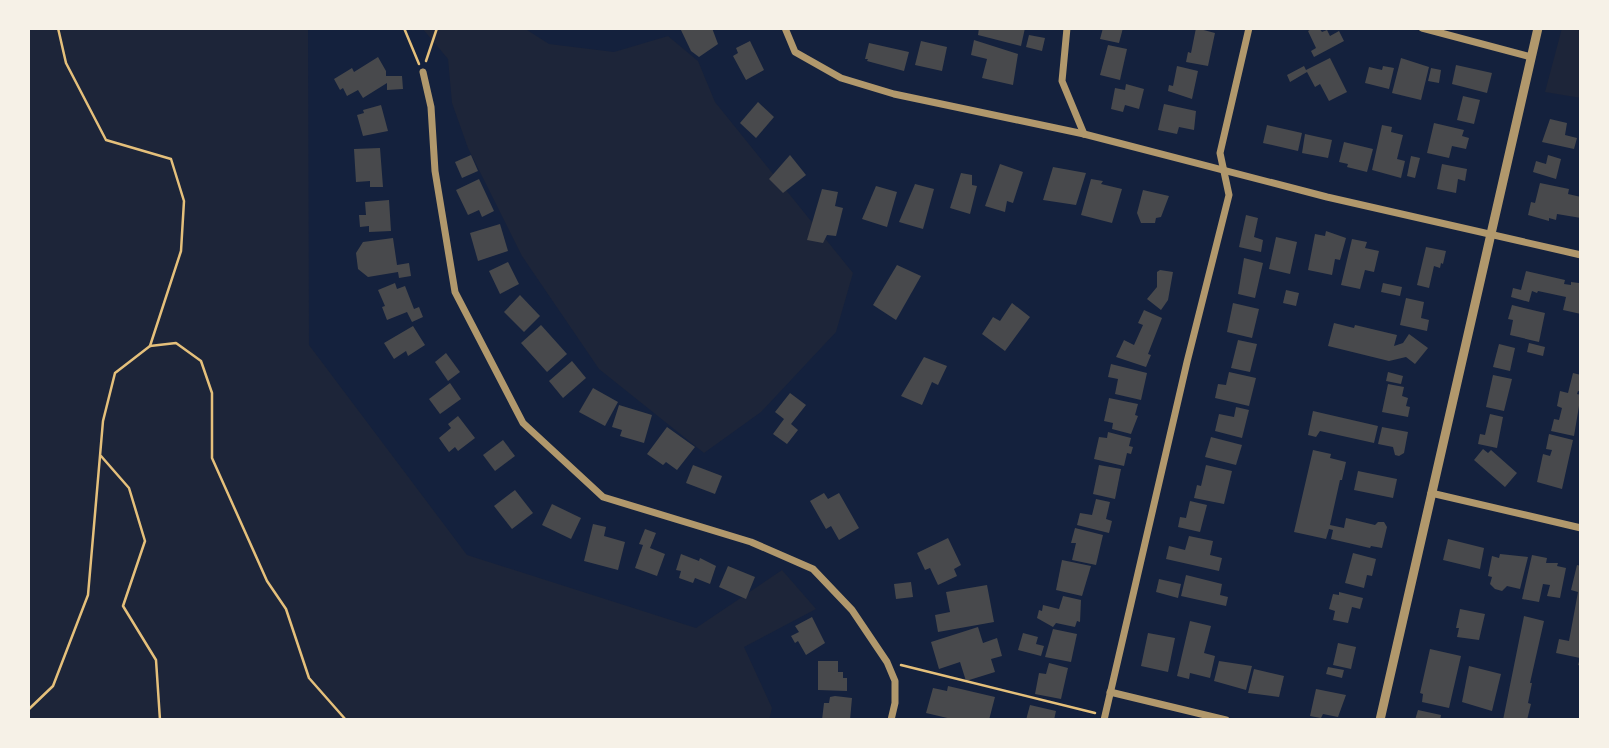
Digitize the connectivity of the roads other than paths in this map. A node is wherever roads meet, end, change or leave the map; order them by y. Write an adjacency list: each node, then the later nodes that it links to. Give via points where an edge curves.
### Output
1 (785, 28): 8 (street, via 795,52 841,78)
2 (1067, 28): 8 (street, via 1062,81)
3 (1249, 28): 9 (street, via 1220,153)
4 (1422, 28): 6 (street)
5 (1538, 28): 6 (street)
6 (1531, 57): 10 (street)
7 (423, 72): 16 (street, via 455,292 523,423 603,498 751,542 813,569 852,610 887,662 895,681)
8 (1084, 134): 9 (street)
9 (1225, 169): 10 (street); 14 (street, via 1229,195)
10 (1489, 233): 11 (street); 12 (street)
11 (1581, 255)
12 (1431, 494): 13 (street); 18 (street)
13 (1581, 528)
14 (1110, 692): 15 (street); 17 (street)
15 (1104, 718)
16 (891, 720)
17 (1226, 720)
18 (1380, 720)

